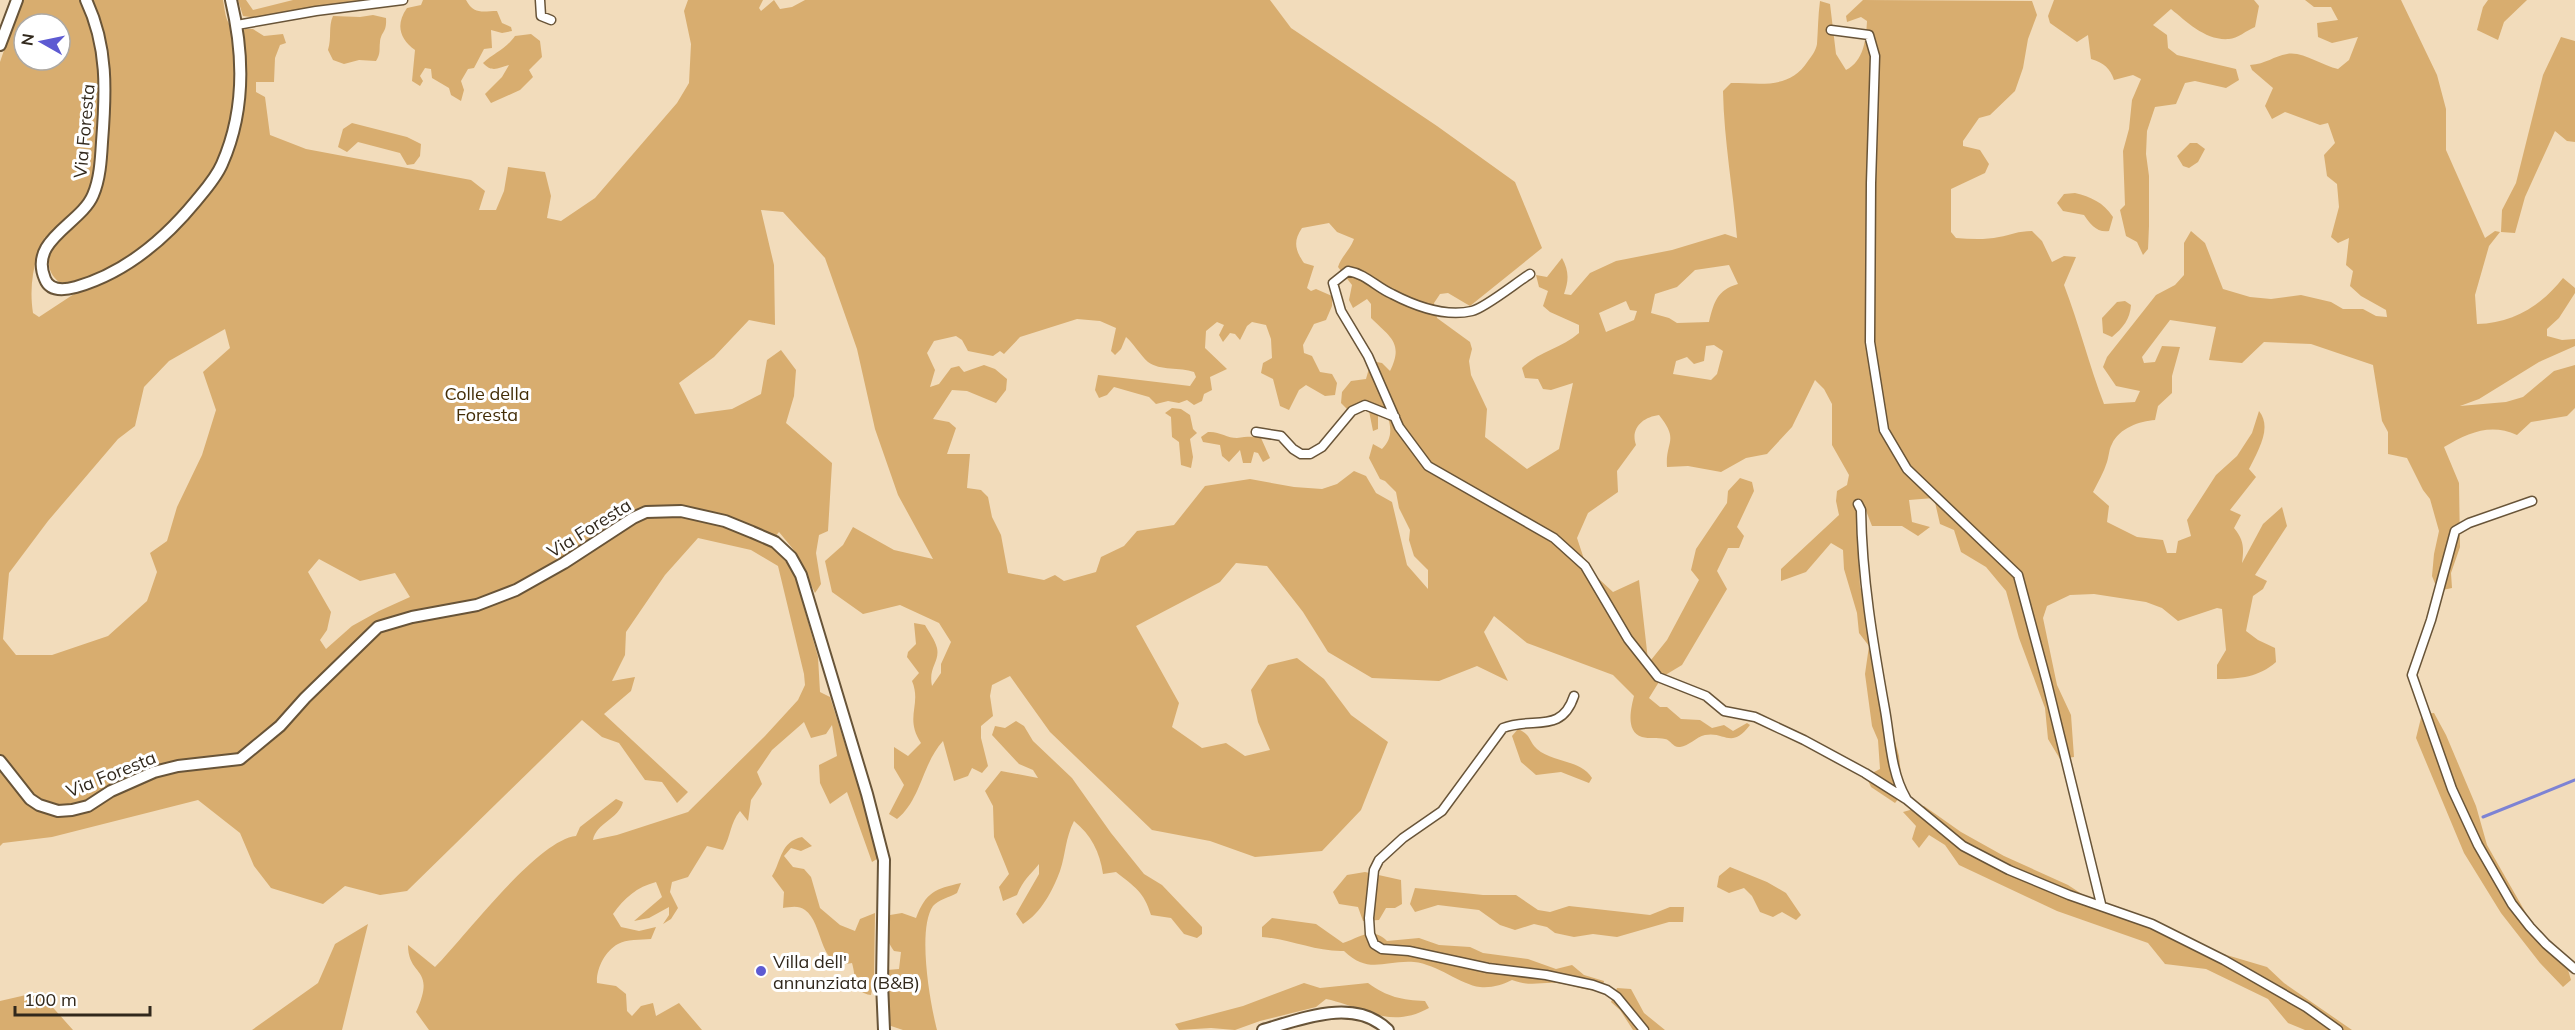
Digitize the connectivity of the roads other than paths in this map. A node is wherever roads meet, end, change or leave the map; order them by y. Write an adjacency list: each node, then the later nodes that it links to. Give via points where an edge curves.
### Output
1 (17, 0): 9 (main road)
2 (86, 0): 7 (main road, Via Foresta, via 99,34 105,66 102,148 95,192 89,204 54,238 43,255 45,281 61,290 88,283 135,260 187,213 221,167 239,96 241,56)
3 (231, 0): 7 (main road, Via Foresta)
4 (403, 0): 7 (street)
5 (540, 0): 6 (street, via 541,16)
6 (551, 20)
7 (237, 25)
8 (1831, 30): 18 (street, via 1869,35 1875,56 1870,342 1884,430 1907,469 2018,575)
9 (0, 45)
10 (1530, 274): 11 (street, via 1474,311 1451,312 1407,301 1360,273 1348,271 1335,279 1336,301 1368,356)
11 (1395, 417): 12 (street, via 1365,405 1352,411 1323,447 1310,454 1301,454 1281,436); 17 (street, via 1428,466 1554,538 1585,566 1628,639 1658,677 1706,696 1724,711 1755,717 1804,740)
12 (1256, 432)
13 (2532, 501): 19 (street, via 2455,531 2412,675 2452,789 2478,845 2512,904 2546,945)
14 (1858, 504): 17 (street, via 1873,642 1893,757)
15 (1574, 696): 23 (street, via 1569,710 1553,722 1503,728 1442,811 1386,852 1374,870 1370,934 1374,944 1382,949 1546,975 1607,990)
16 (0, 761): 20 (main road, Via Foresta, via 30,799 58,811 88,806 154,772 240,759 280,726 378,627 477,605 516,590 646,512 681,511 725,521 775,542 791,557 801,575 884,860)
17 (1906, 799): 18 (street, via 1963,846 2008,870)
18 (2101, 904): 24 (street, via 2224,960)
19 (2575, 969)
20 (884, 1030)
21 (1263, 1030): 22 (main road, via 1333,1013 1365,1016)
22 (1388, 1030)
23 (1644, 1030)
24 (2338, 1030)

